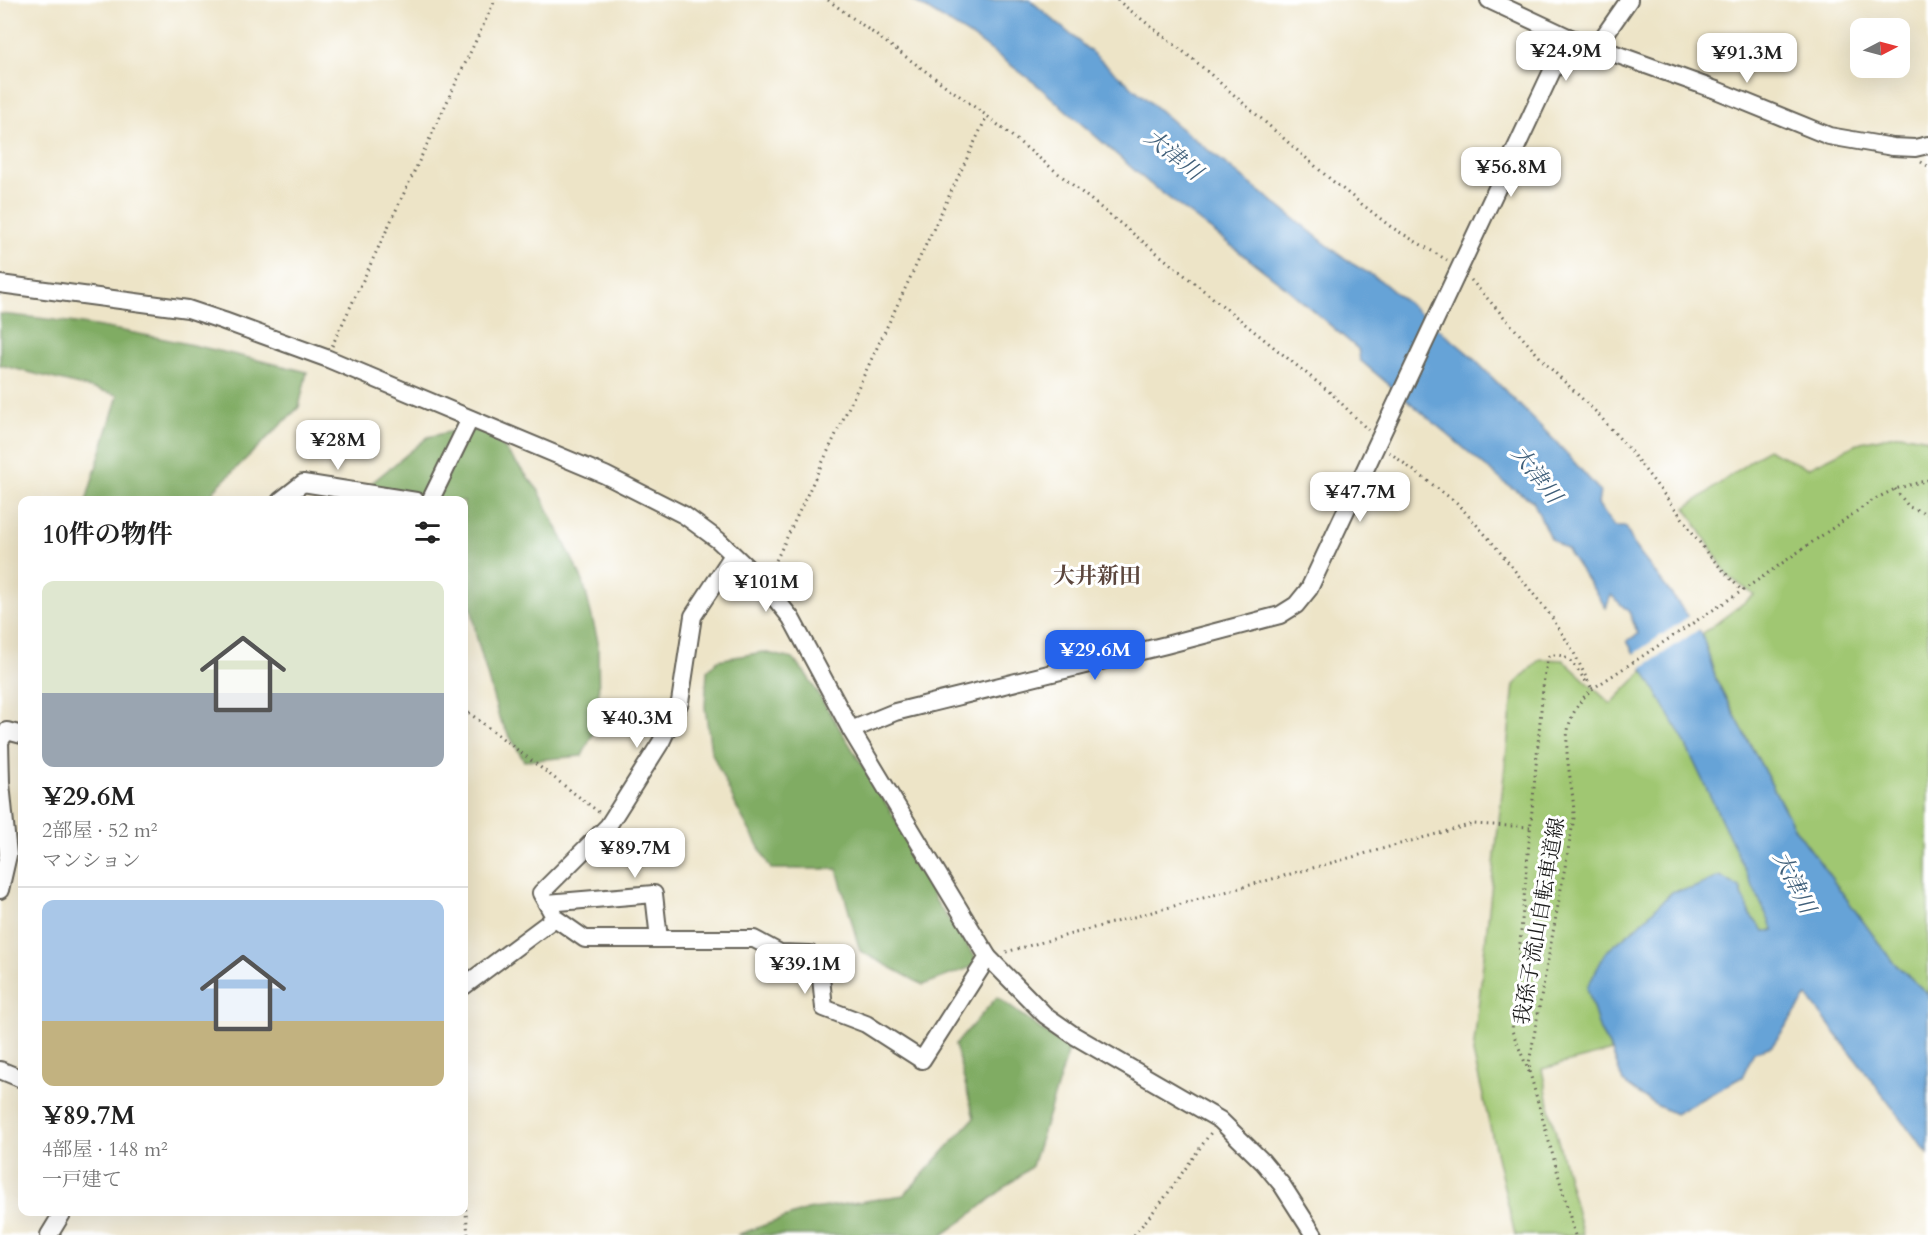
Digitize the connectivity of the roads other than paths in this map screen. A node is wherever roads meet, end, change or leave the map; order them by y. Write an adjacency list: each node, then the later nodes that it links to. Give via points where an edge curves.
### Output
1 (1488, 0): 3 (street)
2 (1629, 0): 4 (street)
3 (1568, 37): 4 (street); 12 (street, via 1309,589 1296,606 1280,615 895,712)
4 (1597, 46): 5 (street, via 1829,136 1893,147)
5 (1928, 146)
6 (0, 284): 7 (street, via 188,309 326,358)
7 (470, 419): 10 (street); 11 (street, via 646,494 684,515)
8 (286, 496): 9 (street, via 303,483)
9 (385, 496)
10 (432, 496)
11 (733, 555): 12 (street, via 791,618); 16 (street, via 693,616 680,702 661,742 611,821 541,893)
12 (850, 729): 18 (street)
13 (18, 734): 14 (street, via 7,731 0,741)
14 (10, 857): 15 (street)
15 (0, 890)
16 (551, 910): 17 (street, via 585,939); 17 (street, via 654,894); 19 (street)
17 (659, 939): 18 (street, via 754,939 780,953 810,954 820,967 824,1008 866,1024 922,1060)
18 (988, 957): 24 (street, via 1045,1015 1220,1120 1282,1185)
19 (468, 983)
20 (0, 1070): 21 (street)
21 (18, 1077)
22 (61, 1216): 23 (street)
23 (49, 1235)
24 (1314, 1235)

